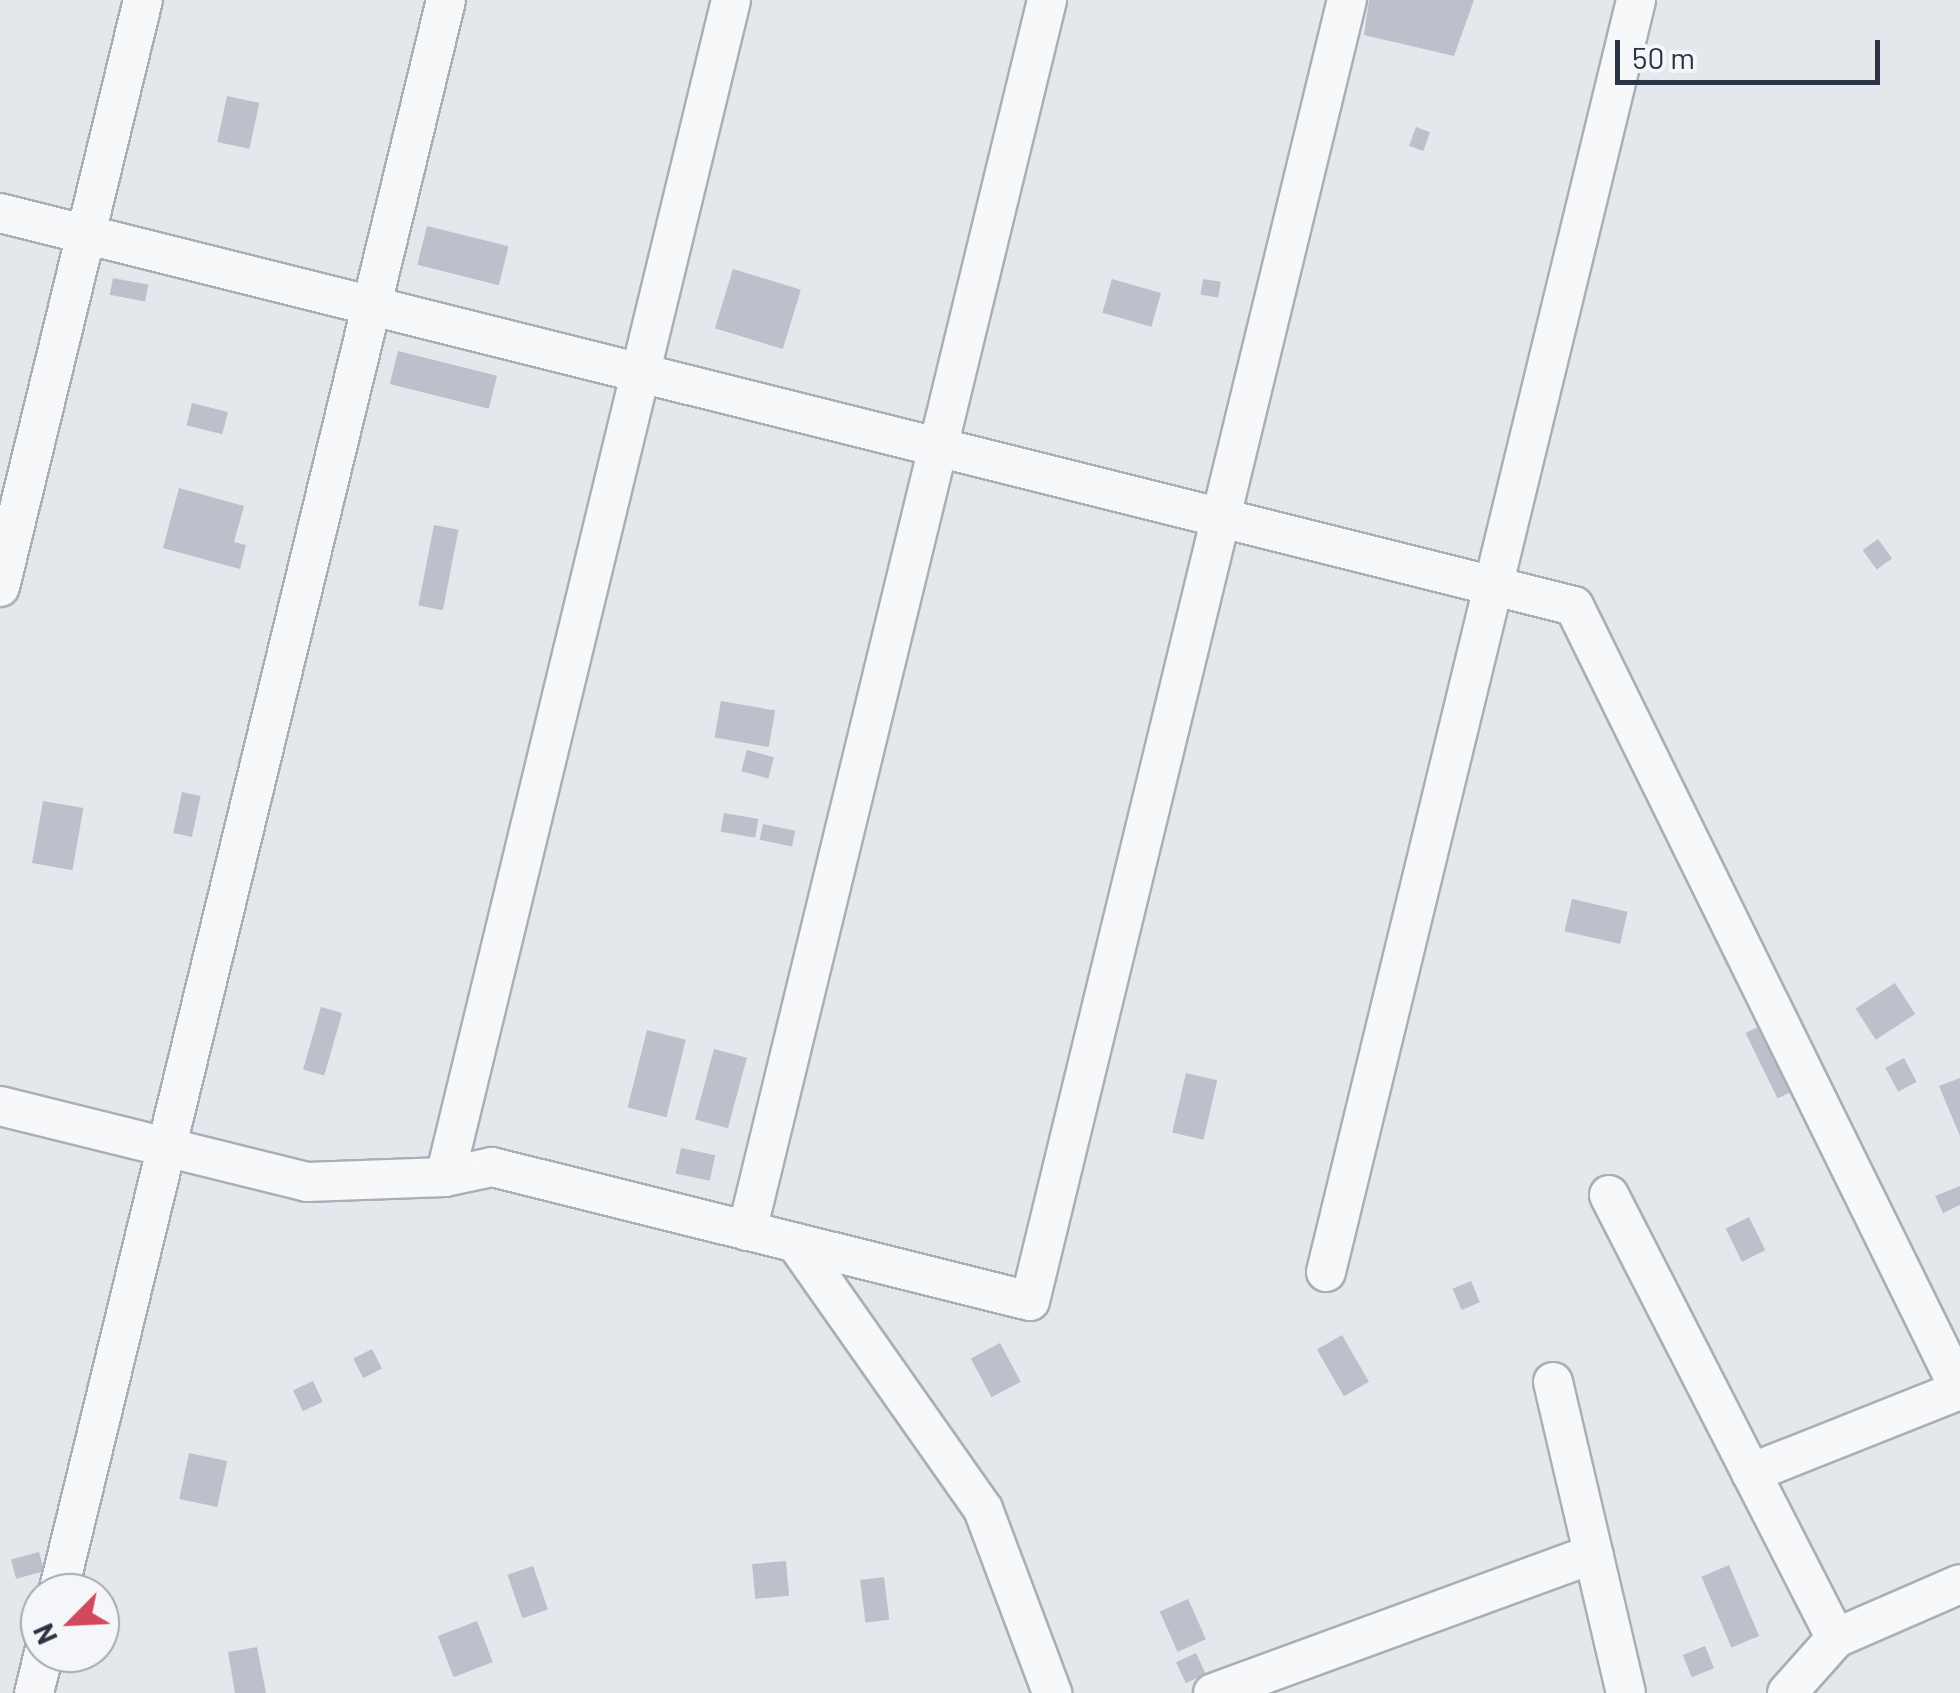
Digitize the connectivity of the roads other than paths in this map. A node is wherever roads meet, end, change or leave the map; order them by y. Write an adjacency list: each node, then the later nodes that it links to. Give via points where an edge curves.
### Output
1 (143, 0): 8 (street)
2 (446, 0): 9 (street)
3 (731, 0): 10 (street)
4 (1047, 0): 11 (street)
5 (1346, 0): 12 (street)
6 (1636, 0): 13 (street)
7 (0, 214): 8 (street)
8 (86, 235): 9 (street); 14 (street)
9 (372, 306): 10 (street); 16 (street)
10 (640, 373): 11 (street); 17 (street)
11 (938, 448): 12 (street); 19 (street)
12 (1220, 518): 13 (street); 20 (street, via 1030,1301)
13 (1493, 586): 21 (street); 23 (street, via 1574,606)
14 (0, 588)
15 (0, 1106): 16 (street)
16 (167, 1148): 17 (street, via 306,1182); 26 (street)
17 (444, 1177): 19 (street, via 492,1167)
18 (1608, 1196): 24 (street)
19 (748, 1231): 20 (street)
20 (796, 1243): 29 (street, via 983,1509)
21 (1326, 1272)
22 (1553, 1382): 25 (street)
23 (1960, 1390): 24 (street)
24 (1752, 1473): 28 (street)
25 (1593, 1554): 30 (street); 31 (street)
26 (63, 1573)
27 (1960, 1584): 28 (street)
28 (1836, 1638): 32 (street)
29 (1052, 1693)
30 (1213, 1693)
31 (1626, 1693)
32 (1788, 1693)

